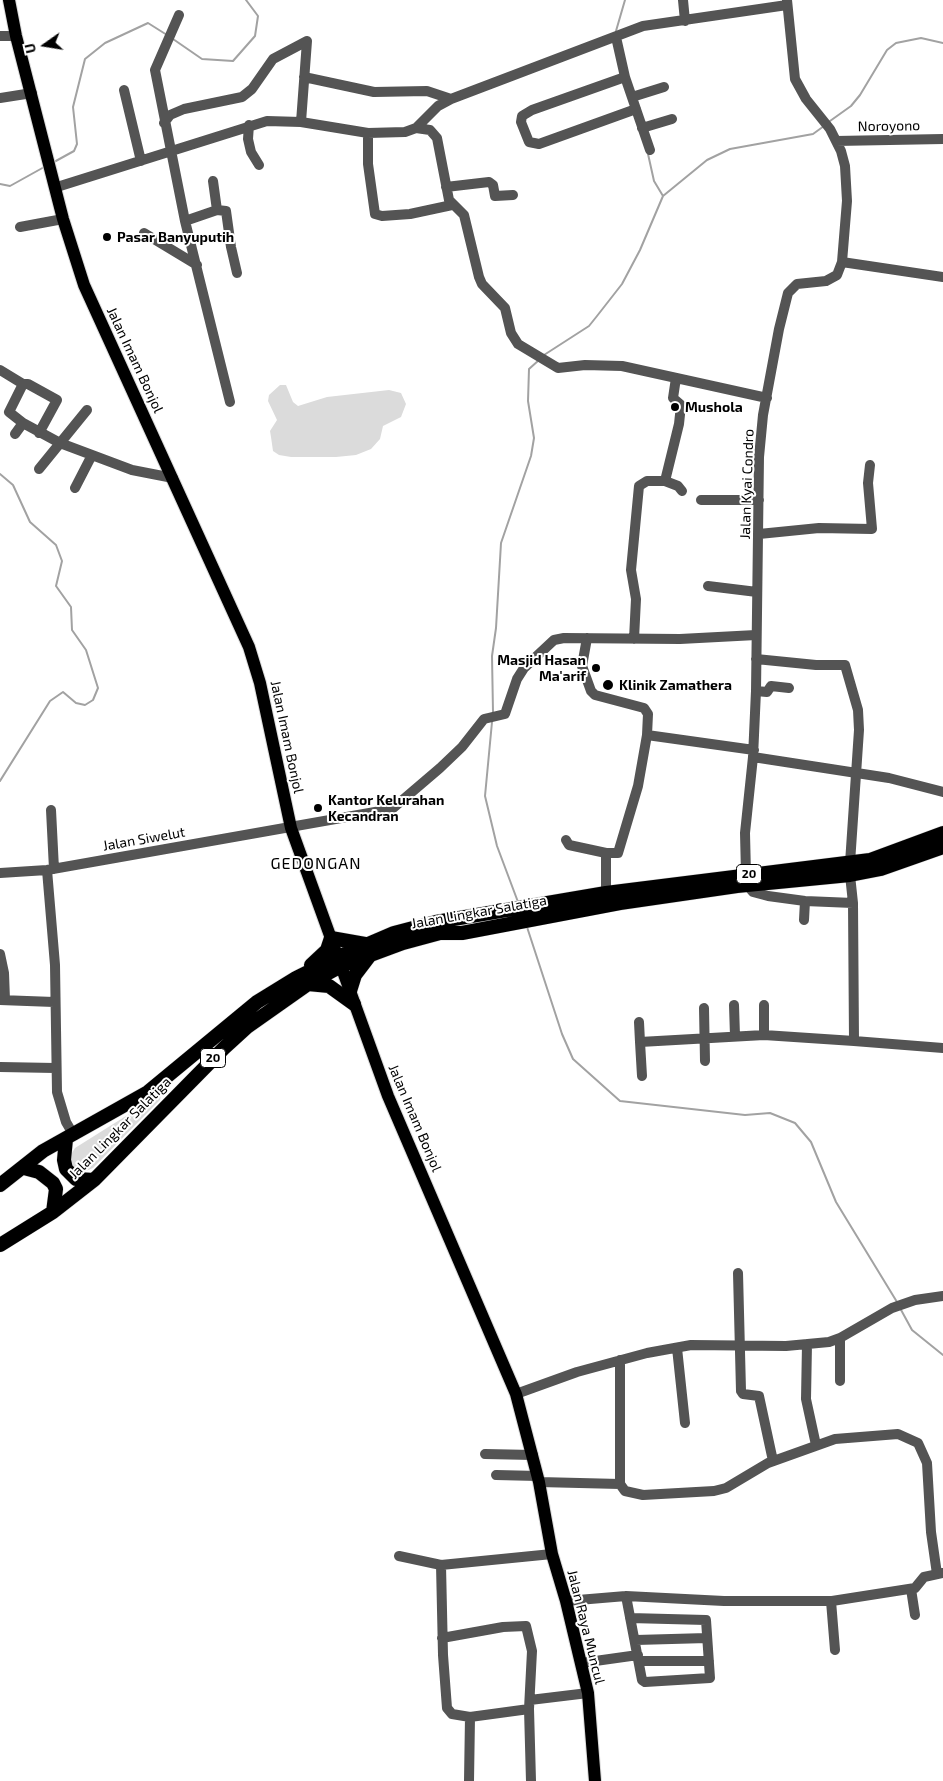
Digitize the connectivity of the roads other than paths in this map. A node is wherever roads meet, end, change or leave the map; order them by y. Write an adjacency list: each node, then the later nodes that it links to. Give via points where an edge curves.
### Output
1 (9, 0): 7 (main road, Jalan Imam Bonjol)
2 (683, 0): 5 (street)
3 (787, 2): 5 (street); 26 (street, via 795,79)
4 (178, 15): 20 (street, via 155,70)
5 (685, 21): 8 (street, via 643,26)
6 (0, 36): 7 (street)
7 (16, 36): 13 (main road, Jalan Imam Bonjol)
8 (614, 38): 10 (street); 16 (street)
9 (304, 77): 16 (street, via 374,92 429,91); 19 (street); 20 (street, via 307,42 273,59 252,89 242,97 184,109 170,115)
10 (622, 77): 14 (street); 17 (street, via 524,115 521,122 528,142 539,144)
11 (664, 86): 14 (street)
12 (124, 90): 29 (street)
13 (32, 93): 15 (street); 32 (main road, Jalan Imam Bonjol)
14 (632, 97): 17 (street)
15 (0, 98)
16 (451, 99): 22 (street, via 438,106)
17 (634, 109): 23 (street)
18 (672, 119): 23 (street)
19 (301, 122): 21 (street, via 277,120); 24 (street)
20 (164, 123): 28 (street)
21 (249, 125): 28 (street); 30 (street, via 251,152)
22 (416, 128): 24 (street, via 405,132); 33 (street, via 430,130 437,138)
23 (642, 128): 27 (street)
24 (368, 133): 35 (street, via 368,164 376,214 410,214)
25 (943, 139): 26 (street, Noroyono)
26 (836, 141): 41 (street, via 845,166 847,185)
27 (650, 150)
28 (171, 151): 29 (street); 38 (street)
29 (141, 161): 32 (street)
30 (259, 165)
31 (213, 181): 36 (street)
32 (57, 188): 37 (main road, Jalan Imam Bonjol)
33 (446, 188): 34 (street, via 489,182 495,196); 35 (street)
34 (513, 196)
35 (452, 205): 46 (street, via 464,215 482,284 505,308 514,340 558,368 622,366)
36 (217, 210): 38 (street); 43 (street, via 226,211)
37 (63, 219): 39 (street); 58 (main road, Jalan Imam Bonjol, via 84,285)
38 (185, 221): 42 (street)
39 (20, 227)
40 (144, 233): 42 (street)
41 (842, 262): 44 (street); 48 (street, Jalan Kyai Condro, via 832,279 797,284 788,293)
42 (197, 265): 49 (street)
43 (238, 273)
44 (943, 277)
45 (0, 370): 47 (street)
46 (676, 378): 48 (street); 59 (street, via 674,398 681,405 680,424)
47 (23, 384): 51 (street, via 9,412); 52 (street, via 57,401)
48 (767, 398): 63 (street, Jalan Kyai Condro, via 759,457)
49 (230, 402)
50 (87, 410): 54 (street)
51 (22, 423): 52 (street); 53 (street)
52 (39, 433): 54 (street)
53 (15, 434)
54 (60, 443): 55 (street); 57 (street)
55 (92, 455): 58 (street, via 132,470); 60 (street)
56 (870, 465): 64 (street, via 868,482 872,529 819,528)
57 (39, 469)
58 (173, 478): 78 (main road, Jalan Imam Bonjol, via 249,647 260,683)
59 (665, 481): 61 (street); 69 (street, via 646,481 638,486 631,570 636,599)
60 (75, 488)
61 (682, 491)
62 (701, 500): 63 (street)
63 (759, 500): 64 (street, Jalan Kyai Condro)
64 (759, 534): 66 (street, Jalan Kyai Condro)
65 (708, 586): 66 (street)
66 (757, 592): 67 (street, Jalan Kyai Condro)
67 (756, 635): 69 (street); 70 (street, Jalan Kyai Condro)
68 (588, 638): 69 (street); 73 (street, via 582,666 591,691 595,695 644,708 648,714); 78 (street, via 564,638 548,644 530,660 517,679 506,712 484,719 462,747 392,809)
69 (634, 639)
70 (756, 659): 72 (street, Jalan Kyai Condro); 75 (street, via 845,665 858,710)
71 (789, 688): 72 (street, via 771,686 767,692)
72 (756, 691): 74 (street, Jalan Kyai Condro)
73 (647, 735): 74 (street); 82 (street, via 638,786 618,852)
74 (753, 753): 75 (street); 86 (street, Jalan Kyai Condro, via 745,833)
75 (857, 774): 76 (street, via 889,778); 83 (street)
76 (943, 792)
77 (51, 810): 84 (street)
78 (291, 828): 84 (street, Jalan Siwelut); 91 (main road, Jalan Imam Bonjol)
79 (943, 833): 83 (highway, Jalan Lingkar Salatiga / 20)
80 (566, 840): 82 (street, via 569,845)
81 (943, 847): 83 (highway, Jalan Lingkar Salatiga / 20, via 881,870)
82 (606, 853): 87 (street)
83 (850, 869): 86 (highway, Jalan Lingkar Salatiga / 20); 89 (street)
84 (51, 870): 85 (street, Jalan Siwelut); 98 (street)
85 (0, 873)
86 (746, 880): 87 (highway, Jalan Lingkar Salatiga / 20); 88 (street, via 753,892); 92 (highway, Jalan Lingkar Salatiga / 20, via 462,933 431,935)
87 (606, 892): 92 (highway, Jalan Lingkar Salatiga / 20, via 394,933)
88 (805, 901): 89 (street); 90 (street)
89 (853, 903): 106 (street)
90 (804, 920)
91 (331, 938): 92 (highway); 94 (main road, Jalan Imam Bonjol); 95 (highway, via 321,958)
92 (371, 949): 94 (highway, Jalan Lingkar Salatiga / 20); 96 (highway, via 355,975)
93 (0, 954): 97 (street, via 4,972)
94 (339, 961): 95 (highway, Jalan Lingkar Salatiga / 20); 96 (main road, Jalan Imam Bonjol)
95 (302, 981): 96 (highway, via 329,986); 113 (highway, Jalan Lingkar Salatiga / 20, via 257,1002 148,1092); 115 (highway, Jalan Lingkar Salatiga / 20, via 224,1048)
96 (352, 998): 127 (main road, Jalan Imam Bonjol, via 388,1096)
97 (2, 1000): 98 (street)
98 (54, 1002): 111 (street)
99 (734, 1005): 103 (street)
100 (764, 1005): 104 (street)
101 (704, 1008): 105 (street)
102 (639, 1022): 107 (street)
103 (736, 1036): 104 (street); 105 (street)
104 (764, 1036): 106 (street)
105 (705, 1037): 107 (street); 109 (street)
106 (854, 1041): 108 (street)
107 (640, 1042): 112 (street)
108 (943, 1048)
109 (705, 1061)
110 (0, 1068): 111 (street)
111 (55, 1068): 113 (street, via 57,1092)
112 (642, 1076)
113 (70, 1136): 114 (highway, Jalan Lingkar Salatiga / 20, via 43,1151); 115 (highway, via 64,1160 66,1169 76,1179)
114 (24, 1168): 116 (highway, Jalan Lingkar Salatiga / 20); 117 (highway, via 39,1172 53,1182 56,1189)
115 (94, 1180): 117 (highway, Jalan Lingkar Salatiga / 20)
116 (0, 1185)
117 (53, 1212): 118 (highway, Jalan Lingkar Salatiga / 20)
118 (0, 1245)
119 (738, 1273): 122 (street)
120 (943, 1296): 121 (street, via 915,1300 892,1308)
121 (840, 1338): 123 (street); 126 (street)
122 (738, 1344): 123 (street); 124 (street); 132 (street, via 741,1392 759,1396)
123 (807, 1344): 129 (street, via 806,1399)
124 (677, 1348): 125 (street); 128 (street)
125 (620, 1360): 127 (street); 135 (street)
126 (840, 1381)
127 (516, 1394): 131 (main road, Jalan Imam Bonjol)
128 (685, 1423)
129 (816, 1445): 132 (street); 139 (street, via 835,1439 881,1434 898,1434 918,1443 927,1463 931,1532)
130 (486, 1454): 131 (street)
131 (533, 1455): 134 (main road, Jalan Imam Bonjol)
132 (773, 1461): 135 (street, via 726,1488 714,1491 643,1495 625,1491)
133 (496, 1475): 134 (street)
134 (538, 1479): 135 (street); 136 (main road, Jalan Raya Muncul)
135 (620, 1484)
136 (552, 1554): 138 (street); 142 (main road, Jalan Raya Muncul)
137 (400, 1556): 138 (street)
138 (441, 1566): 146 (street)
139 (940, 1573): 140 (street, via 924,1577)
140 (911, 1589): 143 (street); 144 (street)
141 (626, 1596): 142 (street); 143 (street, via 724,1601); 145 (street)
142 (566, 1601): 152 (main road, Jalan Raya Muncul)
143 (830, 1601): 149 (street)
144 (915, 1615)
145 (630, 1618): 147 (street, via 705,1619); 148 (street)
146 (442, 1638): 154 (street, via 526,1626 532,1651); 155 (street, via 447,1708 452,1714)
147 (708, 1638): 148 (street); 151 (street)
148 (636, 1640): 150 (street)
149 (835, 1650)
150 (639, 1658): 151 (street); 151 (street, via 645,1682 708,1679); 152 (street)
151 (709, 1660)
152 (581, 1663): 153 (main road, Jalan Raya Muncul)
153 (588, 1693): 154 (street); 158 (main road, Jalan Raya Muncul)
154 (529, 1704): 155 (street); 157 (street)
155 (470, 1717): 156 (street)
156 (468, 1781)
157 (531, 1781)
158 (595, 1781)

